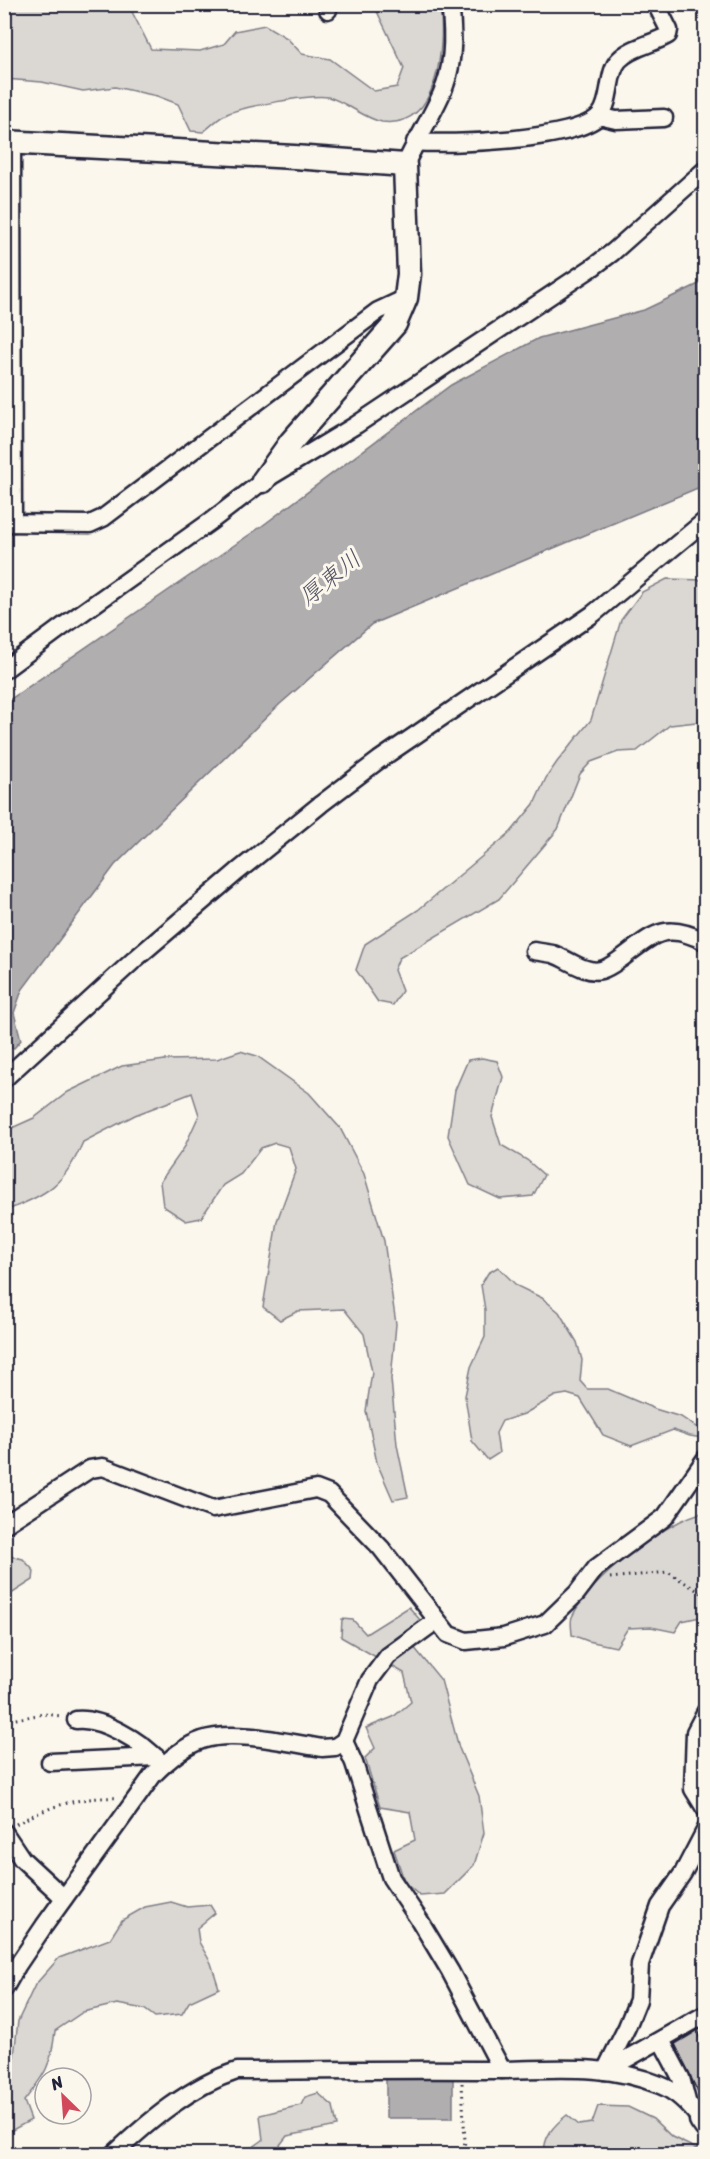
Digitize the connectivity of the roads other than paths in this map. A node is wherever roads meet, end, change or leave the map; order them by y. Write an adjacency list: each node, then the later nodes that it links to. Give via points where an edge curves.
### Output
1 (450, 4): 6 (street, via 454,30 449,68 442,94)
2 (656, 4): 3 (street, via 668,35 617,61)
3 (599, 116): 4 (street, via 616,120); 6 (street, via 564,131 516,140)
4 (664, 118)
5 (8, 142): 7 (street); 12 (street)
6 (415, 142): 7 (street)
7 (405, 165): 9 (street, via 409,274)
8 (705, 169): 10 (street, via 593,267)
9 (406, 298): 10 (street, via 395,324 291,442); 12 (street, via 378,311 103,518 90,524)
10 (263, 481): 13 (street)
11 (705, 520): 16 (street, via 592,614 321,804 134,960)
12 (9, 523)
13 (4, 670)
14 (705, 942): 15 (street, via 680,931 654,934 601,970 590,970 553,954)
15 (534, 951)
16 (4, 1079)
17 (705, 1458): 19 (street, via 665,1517 596,1568 562,1610 545,1624 504,1637 466,1641 448,1634)
18 (4, 1525): 19 (street, via 90,1469 103,1467 213,1509 315,1489 329,1494 381,1548)
19 (436, 1621): 22 (street, via 388,1656 370,1680)
20 (705, 1711): 25 (street, via 695,1732 693,1789)
21 (76, 1720): 23 (street, via 86,1719 124,1734 150,1750)
22 (344, 1741): 23 (street, via 322,1748 217,1736 200,1740); 32 (street, via 391,1878 450,1971)
23 (159, 1761): 24 (street); 28 (street)
24 (50, 1762)
25 (705, 1810)
26 (9, 1829): 28 (street, via 22,1859)
27 (705, 1829): 33 (street, via 683,1873 660,1906 640,1964 638,2000)
28 (64, 1898): 29 (street)
29 (4, 1989)
30 (705, 2014): 31 (street)
31 (661, 2040): 33 (street); 34 (street, via 681,2078)
32 (502, 2070): 33 (street, via 568,2067); 36 (street, via 237,2071 214,2078 146,2124)
33 (605, 2071): 34 (street, via 662,2086)
34 (687, 2101): 35 (street)
35 (703, 2123)
36 (114, 2154)

